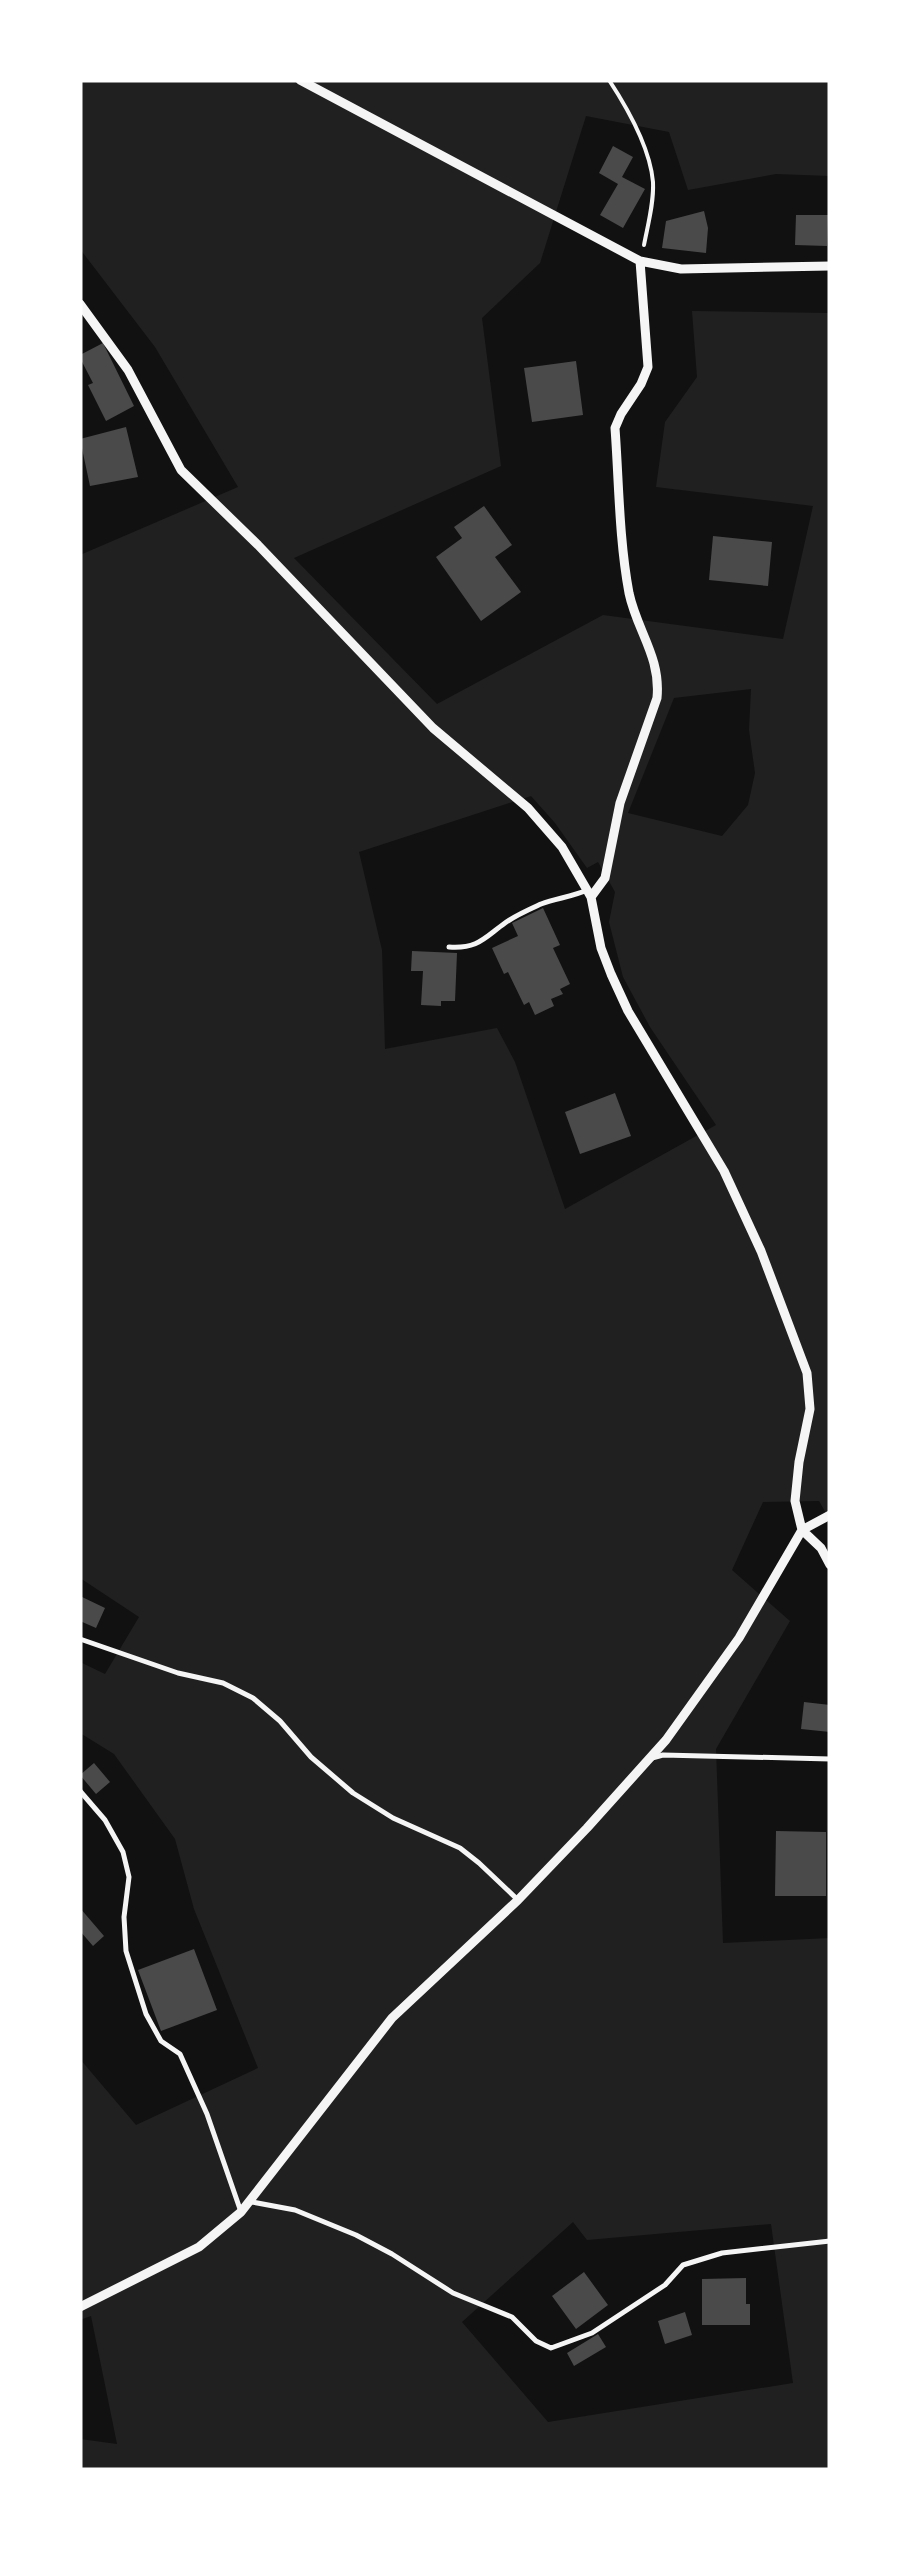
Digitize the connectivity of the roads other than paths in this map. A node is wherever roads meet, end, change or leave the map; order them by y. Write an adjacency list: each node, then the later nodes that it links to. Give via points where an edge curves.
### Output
1 (300, 80): 2 (street)
2 (640, 260): 3 (street, via 681,269); 5 (street, via 648,368 615,428 630,596 656,662 657,698 620,803 605,878)
3 (830, 266)
4 (80, 304): 5 (street, via 128,370 181,470 433,728 528,808)
5 (590, 893): 6 (lane, via 545,903 476,945); 8 (street, via 616,986 724,1171 807,1372 810,1409 794,1502)
6 (449, 948)
7 (830, 1515): 8 (street)
8 (802, 1530): 9 (street); 11 (street, via 739,1638)
9 (830, 1565)
10 (80, 1639): 14 (lane, via 253,1698 353,1792 460,1848)
11 (649, 1759): 12 (lane); 14 (street)
12 (830, 1759)
13 (80, 1791): 16 (lane, via 123,1852 129,1877 126,1951 146,2014 180,2054)
14 (518, 1900): 15 (street, via 392,2018)
15 (249, 2201): 16 (street); 17 (lane, via 295,2210 356,2235 452,2293 512,2317 551,2348 592,2333 665,2285 683,2265 722,2253)
16 (240, 2212): 18 (street, via 199,2247)
17 (830, 2241)
18 (80, 2307)

